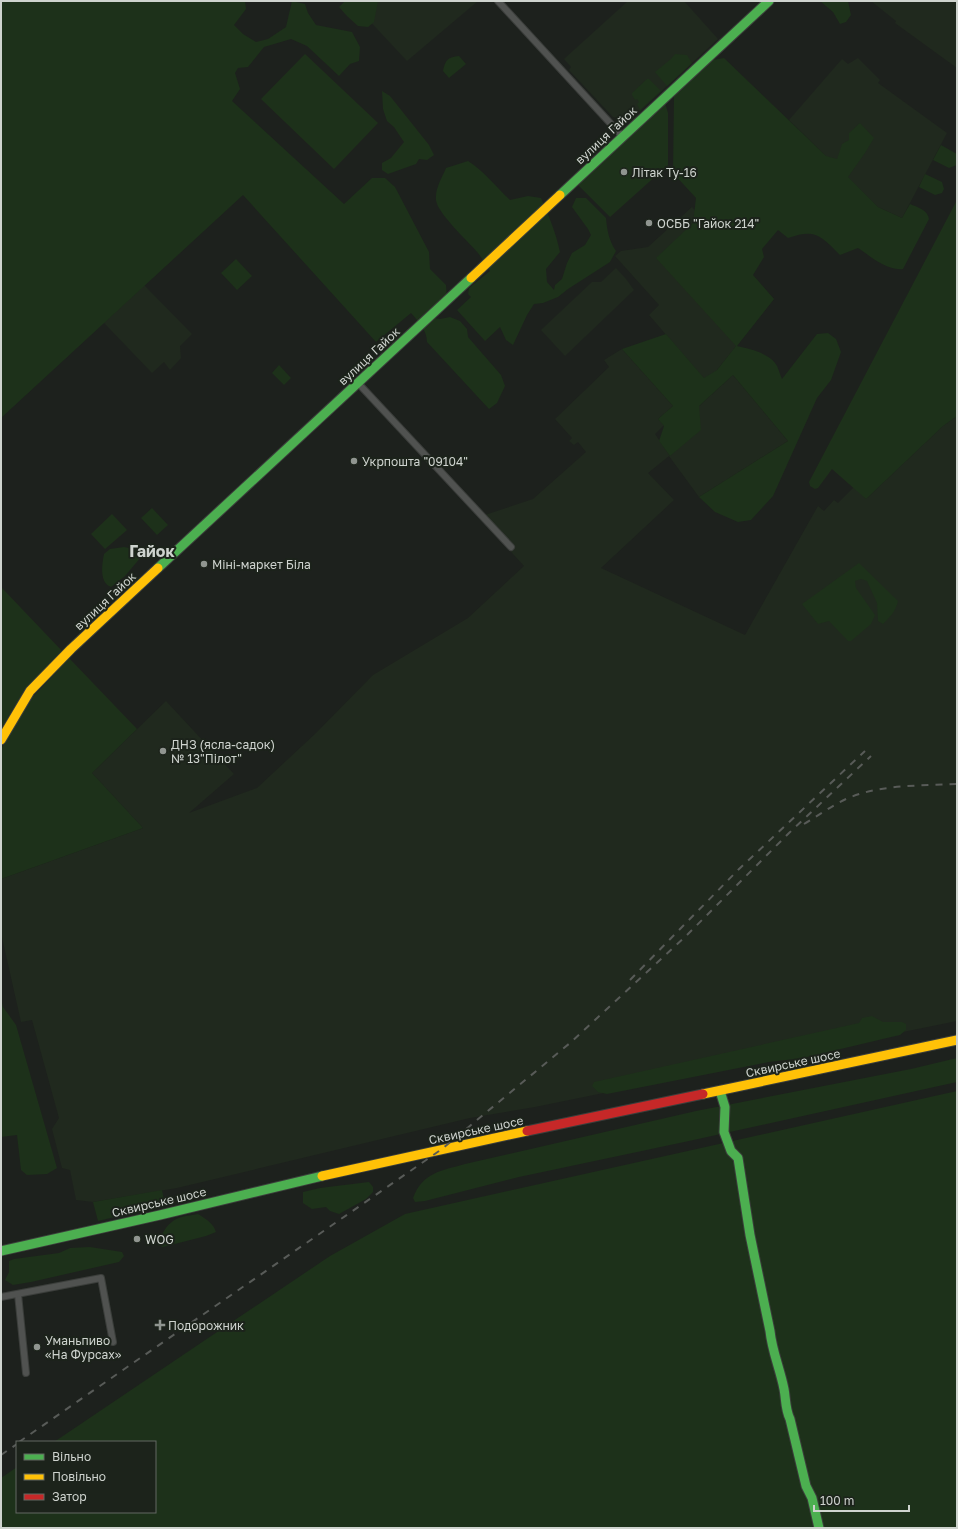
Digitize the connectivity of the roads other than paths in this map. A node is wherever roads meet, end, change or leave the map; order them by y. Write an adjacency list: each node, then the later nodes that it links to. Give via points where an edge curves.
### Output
1 (498, 1): 3 (street)
2 (769, 1): 3 (street, вулиця Гайок)
3 (622, 136): 4 (street, вулиця Гайок)
4 (358, 383): 5 (street); 6 (street, вулиця Гайок, via 71,649 30,691)
5 (511, 547)
6 (1, 740)
7 (957, 1040): 8 (street, Сквирське шосе)
8 (720, 1090): 9 (street, Сквирське шосе, via 361,1166); 14 (street, via 724,1107 724,1132 731,1151 738,1158 771,1344 784,1390 786,1410)
9 (1, 1251)
10 (18, 1294): 11 (street); 12 (street, via 101,1278); 13 (street)
11 (1, 1297)
12 (113, 1342)
13 (26, 1372)
14 (819, 1528)

